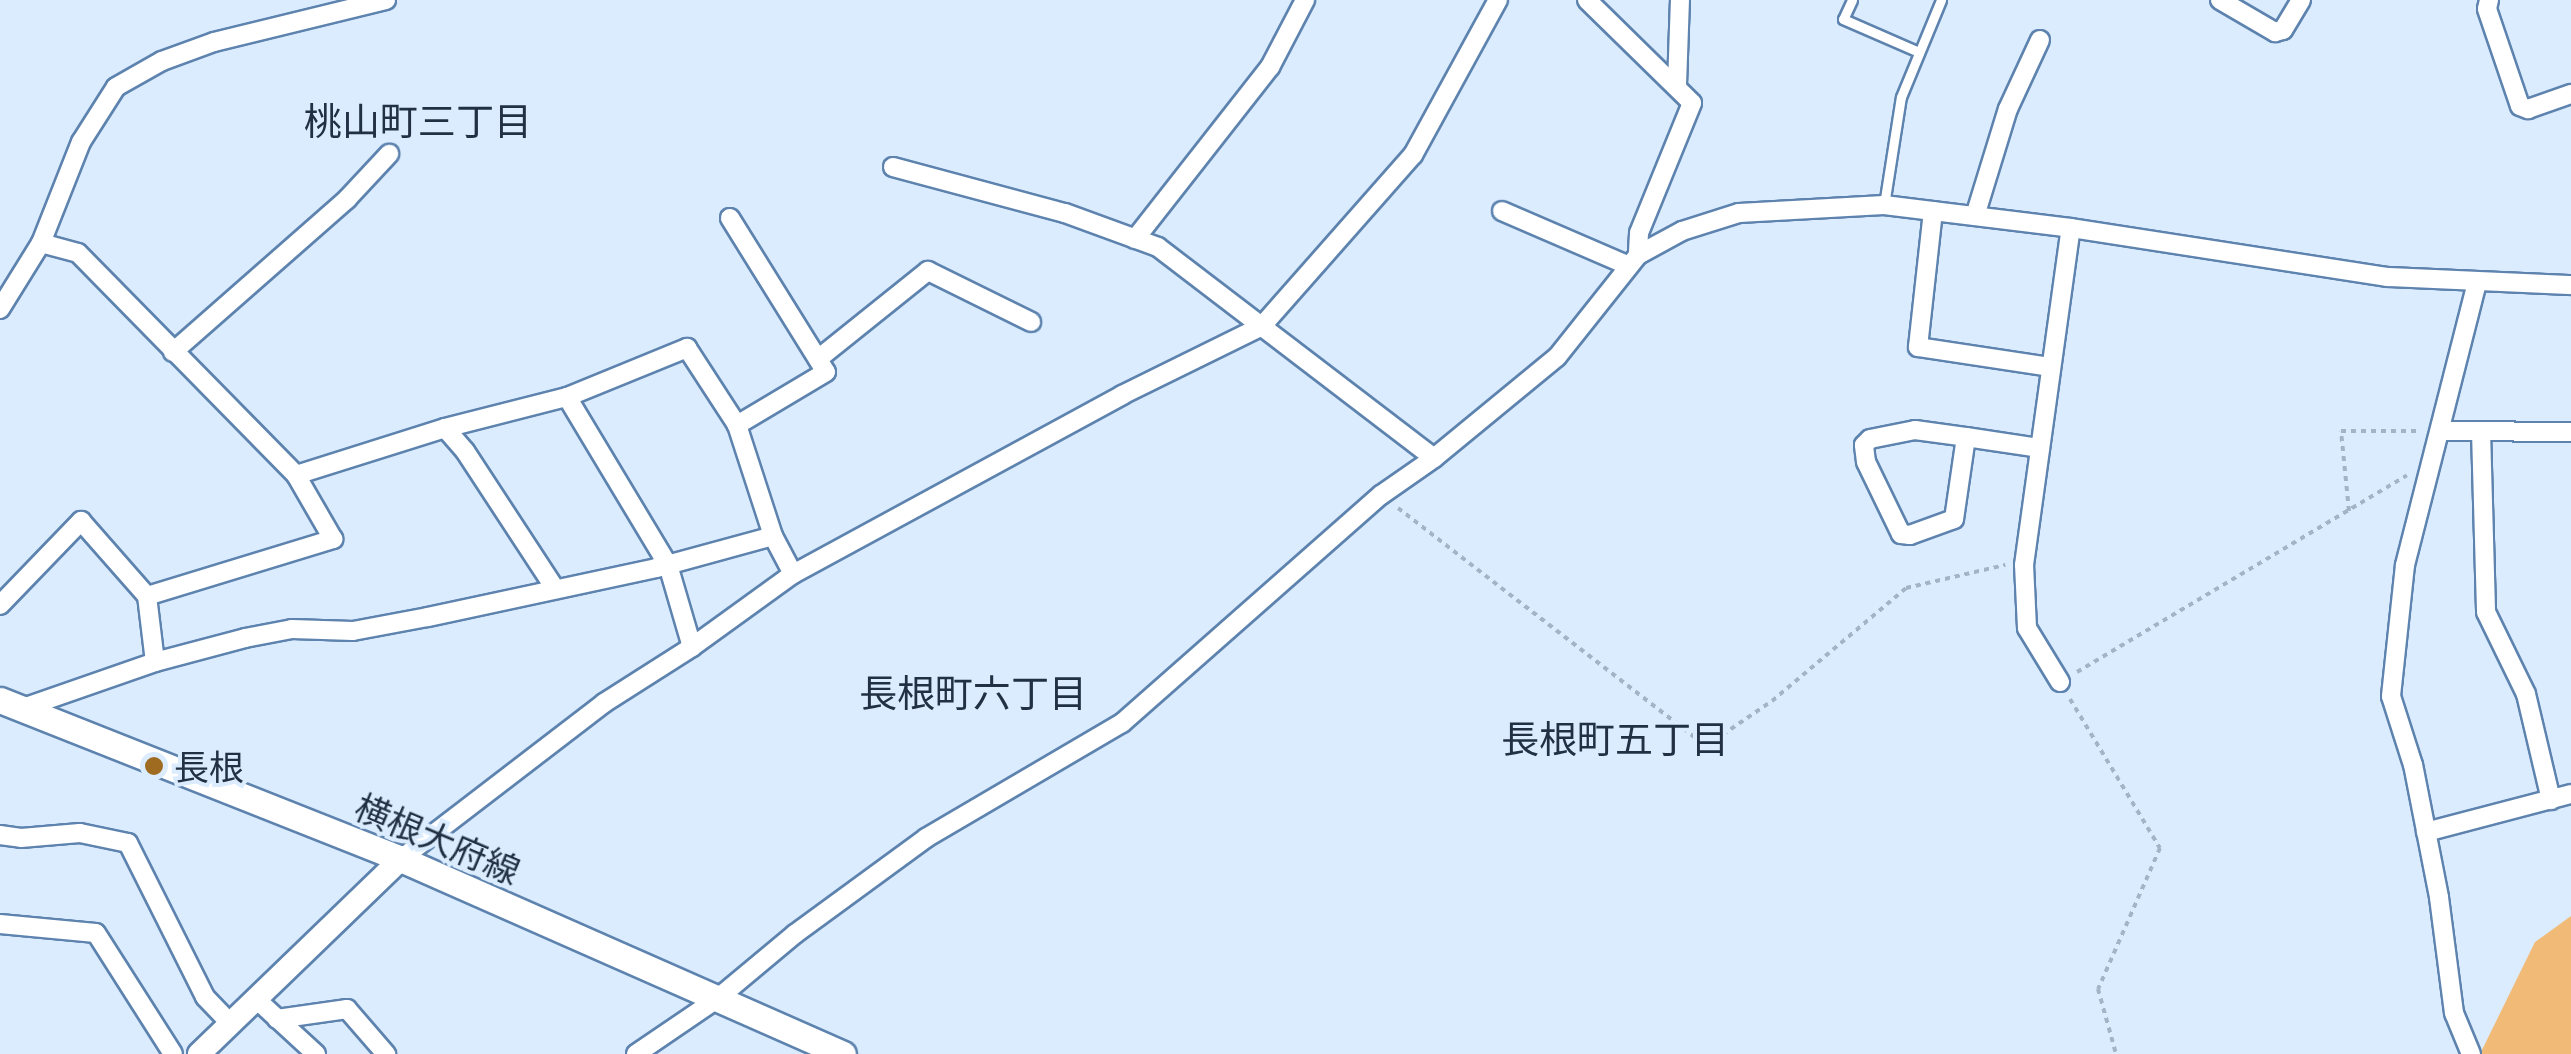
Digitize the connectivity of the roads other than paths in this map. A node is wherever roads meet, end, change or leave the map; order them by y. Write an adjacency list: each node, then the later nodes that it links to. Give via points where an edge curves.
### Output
1 (386, 0): 24 (street, via 214,42 162,60 116,88 82,142)
2 (1305, 0): 23 (street, via 1270,66)
3 (1498, 0): 30 (street, via 1413,155)
4 (1586, 0): 13 (street)
5 (1680, 0): 13 (street)
6 (1852, 0): 12 (lane, via 1844,18)
7 (1940, 0): 12 (lane)
8 (2220, 0): 9 (street, via 2275,32)
9 (2300, 0)
10 (2489, 0): 14 (street, via 2486,8 2520,106)
11 (2040, 40): 20 (street, via 2008,109)
12 (1920, 52): 17 (lane, via 1901,97)
13 (1677, 85): 25 (street, via 1692,103)
14 (2571, 94)
15 (388, 154): 31 (street, via 347,199)
16 (893, 167): 23 (street)
17 (1884, 205): 18 (street); 25 (street, via 1738,213 1682,231)
18 (1933, 210): 20 (street); 33 (street, via 1918,347)
19 (1502, 211): 25 (street)
20 (1975, 216): 22 (street)
21 (730, 218): 32 (street)
22 (2072, 228): 26 (street, via 2387,276); 33 (street)
23 (1136, 239): 30 (street, via 1158,247)
24 (42, 243): 28 (street); 31 (street, via 78,254)
25 (1632, 260): 42 (street, via 1557,357)
26 (2476, 282): 27 (street); 38 (street)
27 (2571, 285)
28 (0, 309)
29 (1031, 322): 32 (street, via 928,270)
30 (1262, 326): 42 (street); 46 (street)
31 (174, 352): 43 (street)
32 (818, 359): 35 (street, via 826,372)
33 (2051, 367): 41 (street)
34 (567, 397): 35 (street, via 687,348); 36 (street); 45 (street)
35 (738, 425): 44 (street)
36 (444, 428): 43 (street); 47 (street)
37 (2481, 430): 38 (street); 39 (street); 55 (street, via 2486,612 2526,694)
38 (2442, 431): 56 (street, via 2405,565 2391,696)
39 (2571, 432)
40 (1966, 437): 40 (street, via 1915,430 1864,445 1901,534 1954,519); 41 (street)
41 (2040, 448): 52 (street, via 2024,565 2028,628)
42 (1434, 458): 61 (street, via 1380,495 1122,723 926,838)
43 (296, 475): 48 (street, via 334,539)
44 (773, 536): 45 (street); 46 (street)
45 (668, 565): 47 (street); 50 (street)
46 (793, 574): 50 (street)
47 (554, 587): 51 (street, via 353,631 292,629)
48 (147, 596): 49 (street, via 81,521); 51 (street)
49 (0, 605)
50 (692, 647): 58 (street, via 604,703)
51 (155, 662): 53 (street)
52 (2060, 682)
53 (12, 704): 58 (main road, 横根大府線)
54 (2571, 794): 55 (street)
55 (2552, 800): 56 (street)
56 (2426, 832): 70 (street, via 2454,1013)
57 (0, 836): 63 (street, via 80,832 128,843 205,997)
58 (401, 859): 60 (street); 61 (main road, 横根大府線)
59 (0, 924): 64 (street, via 96,933)
60 (254, 998): 62 (street); 63 (street)
61 (717, 998): 68 (street); 69 (main road, 横根大府線)
62 (277, 1019): 66 (street); 67 (street, via 347,1009)
63 (229, 1022): 65 (street)
64 (174, 1054)
65 (198, 1054)
66 (316, 1054)
67 (386, 1054)
68 (636, 1054)
69 (842, 1054)
70 (2471, 1054)

